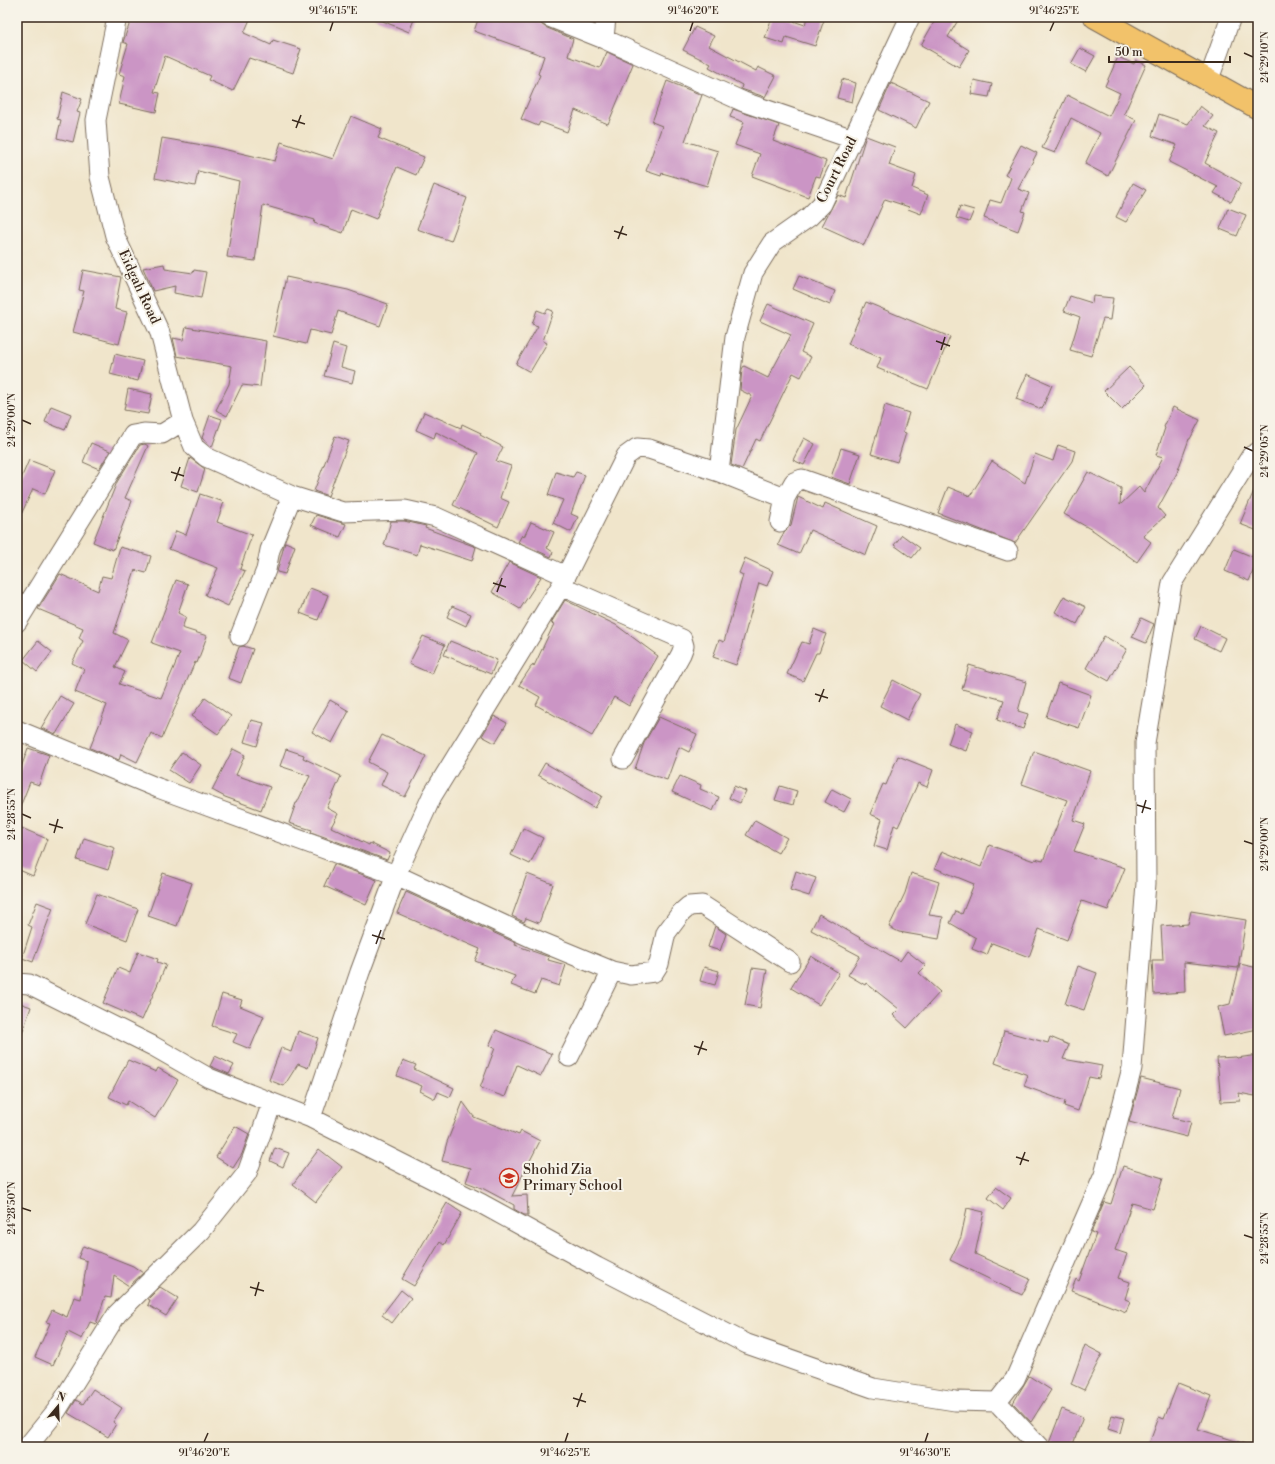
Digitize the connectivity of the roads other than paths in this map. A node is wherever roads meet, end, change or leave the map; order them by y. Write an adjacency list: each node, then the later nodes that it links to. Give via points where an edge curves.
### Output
1 (118, 17): 11 (street, Eidgah Road, via 96,120 100,177 115,236 160,333)
2 (549, 17): 7 (street)
3 (606, 17): 7 (street)
4 (910, 17): 10 (street, Court Road)
5 (1095, 17): 8 (highway)
6 (1231, 17): 8 (street)
7 (604, 39): 10 (street, via 744,102)
8 (1208, 82): 9 (highway)
9 (1258, 108)
10 (853, 139): 13 (street, Court Road, via 822,204 809,217 772,243 752,273 735,337)
11 (183, 421): 14 (street, Eidgah Road, via 194,447 200,454); 19 (street, via 162,434 133,435)
12 (1258, 452): 30 (street, via 1251,456 1172,583 1144,743 1146,882 1132,1068 1104,1175 1015,1379)
13 (719, 472): 15 (street); 18 (street, via 649,449 636,448 626,456)
14 (292, 496): 18 (street, Eidgah Road, via 343,512 406,510 436,517); 20 (street)
15 (785, 498): 16 (street); 17 (street, via 794,482 802,479 811,481)
16 (780, 522)
17 (1008, 551)
18 (564, 581): 22 (street, Eidgah Road, via 682,639 684,646 681,654); 23 (street, via 432,796)
19 (17, 622)
20 (240, 636)
21 (17, 730): 23 (street, via 158,788)
22 (623, 759)
23 (396, 875): 25 (street, via 532,938); 29 (street)
24 (790, 962): 25 (street, via 702,905 689,906 681,913 666,934 659,964 654,972 631,975)
25 (612, 971): 27 (street)
26 (17, 983): 28 (street, via 29,984 153,1046 209,1078)
27 (569, 1057)
28 (272, 1103): 29 (street); 31 (street, via 247,1173 200,1232 117,1314 57,1410)
29 (311, 1118): 30 (street, via 482,1204 747,1344 873,1388 955,1401)
30 (997, 1402): 32 (street)
31 (27, 1447)
32 (1038, 1447)

